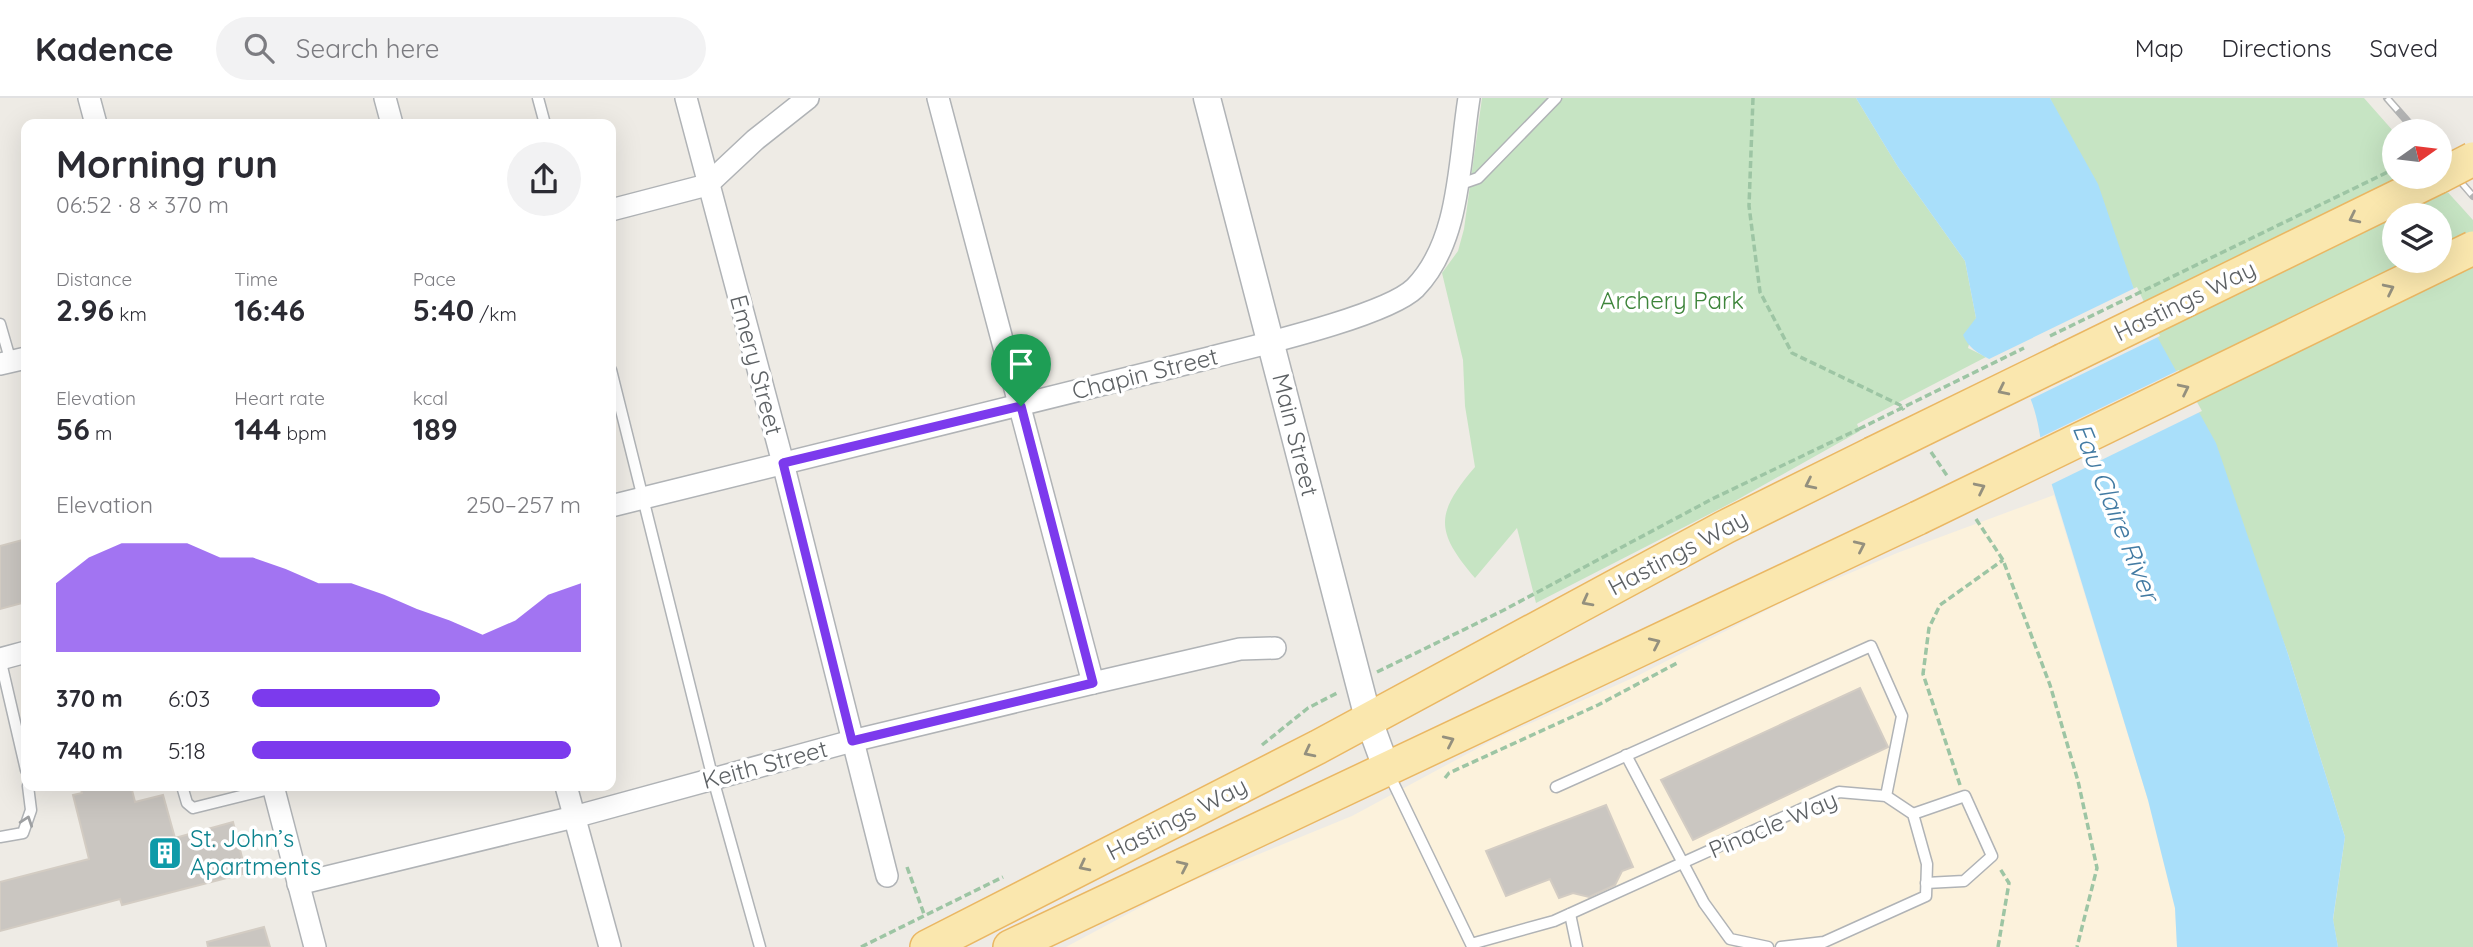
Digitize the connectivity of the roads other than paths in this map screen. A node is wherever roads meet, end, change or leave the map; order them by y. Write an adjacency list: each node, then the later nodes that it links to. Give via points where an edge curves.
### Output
1 (89, 98): 10 (street)
2 (385, 98): 11 (street)
3 (538, 98): 12 (lane)
4 (686, 98): 15 (street, Emery Street)
5 (808, 98): 15 (street)
6 (938, 98): 24 (street)
7 (1207, 98): 21 (street, Main Street)
8 (1469, 98): 16 (street)
9 (1556, 98): 16 (lane, via 1478,178)
10 (95, 119)
11 (391, 119)
12 (544, 119)
13 (2473, 159): 14 (main road, Hastings Way, bridge)
14 (2452, 170)
15 (707, 185): 18 (street); 25 (street, Emery Street)
16 (1455, 186): 21 (street, Chapin Street, via 1450,220 1436,259 1414,288 1392,304)
17 (2411, 189): 32 (main road, Hastings Way, one-way to 32, bridge, via 1865,441 1725,527)
18 (616, 209)
19 (2473, 248): 36 (main road, Hastings Way, one-way to 19, bridge)
20 (0, 324): 22 (lane)
21 (1271, 341): 24 (street, Chapin Street); 32 (street, Main Street)
22 (12, 361)
23 (616, 389): 26 (lane)
24 (1021, 406): 25 (street, Chapin Street); 31 (street)
25 (783, 463): 26 (street, Chapin Street); 33 (street, Emery Street)
26 (645, 498): 27 (street, Chapin Street); 37 (lane)
27 (616, 505)
28 (1275, 648): 31 (street, Keith Street, via 1240,649)
29 (21, 653): 30 (street)
30 (0, 659): 34 (lane)
31 (1093, 683): 33 (street, Keith Street)
32 (1368, 718): 36 (street, Main Street); 56 (main road, Hastings Way, one-way to 56)
33 (852, 741): 37 (street, Keith Street); 49 (street, Emery Street)
34 (21, 749)
35 (1626, 755): 38 (lane); 44 (lane, via 1871,646 1902,716); 48 (lane)
36 (1387, 770): 52 (lane, Pinacle Way, via 1471,944); 57 (main road, Hastings Way, one-way to 36)
37 (713, 779): 46 (street, Keith Street); 55 (lane)
38 (1556, 787)
39 (28, 791): 47 (lane, one-way to 39, via 23,833 29,822)
40 (183, 791): 41 (lane, via 193,808)
41 (258, 791)
42 (274, 791): 51 (street)
43 (567, 791): 46 (street)
44 (1886, 796): 45 (lane, Pinacle Way); 48 (lane, Pinacle Way, via 1839,792)
45 (1913, 814): 50 (lane, via 1927,864); 50 (lane, via 1965,796 1992,856 1964,881)
46 (574, 817): 51 (street, Keith Street); 54 (street)
47 (0, 837)
48 (1685, 863): 52 (lane, Pinacle Way); 59 (lane, Pinacle Way, via 1704,903 1730,939)
49 (887, 876)
50 (1926, 883): 60 (lane, via 1926,896 1825,942)
51 (298, 884): 53 (street)
52 (1570, 914): 58 (lane)
53 (315, 947)
54 (610, 947)
55 (760, 947)
56 (927, 947)
57 (1010, 947)
58 (1577, 947)
59 (1768, 947)
60 (1781, 947)

